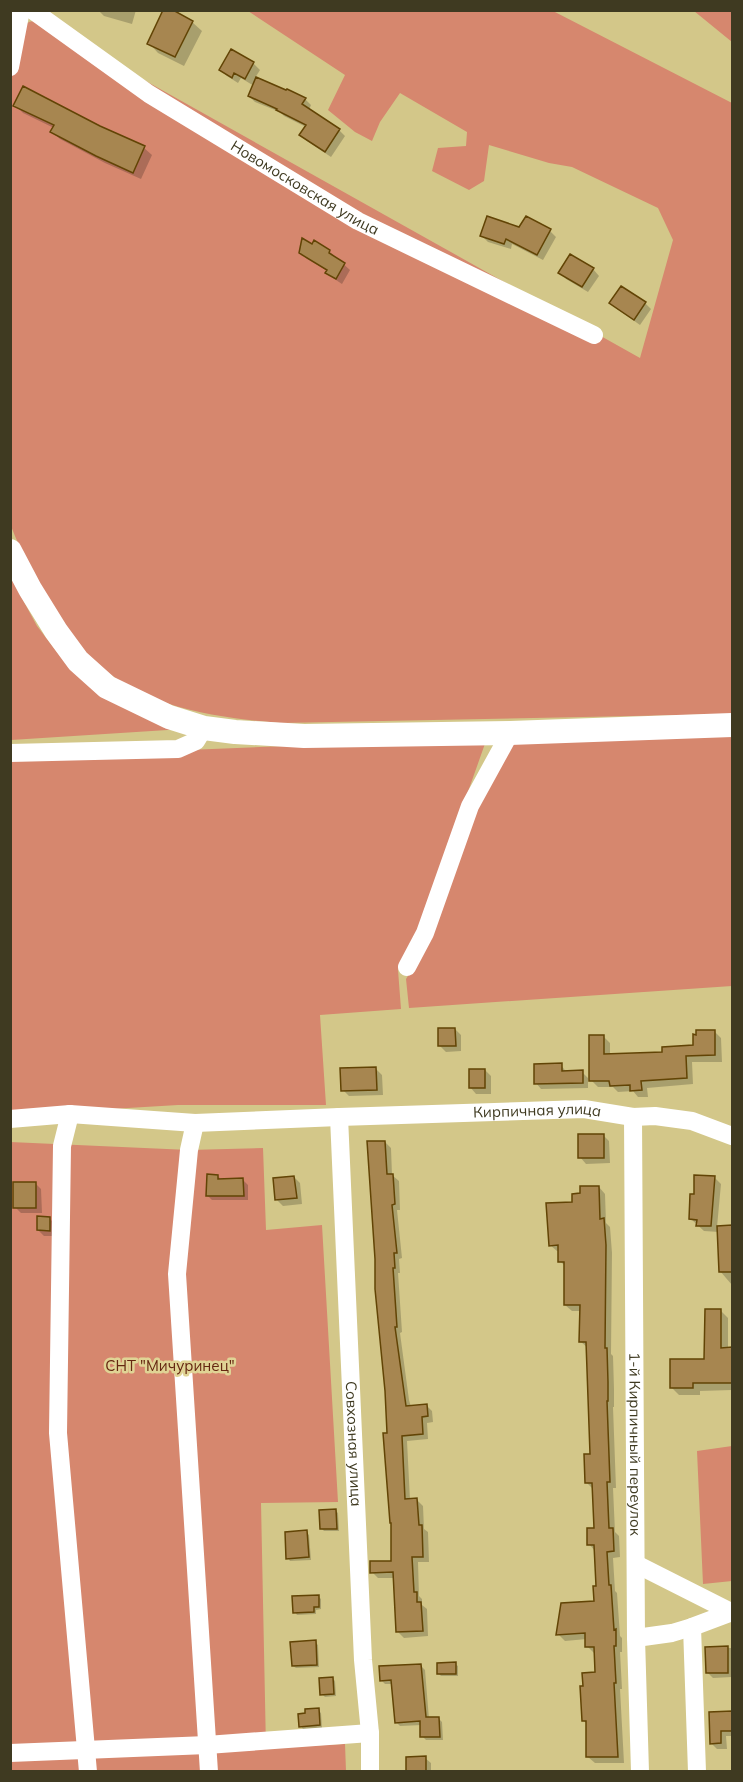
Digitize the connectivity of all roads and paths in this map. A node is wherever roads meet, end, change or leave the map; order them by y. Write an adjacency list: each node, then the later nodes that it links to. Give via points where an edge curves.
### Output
1 (21, 10): 3 (street)
2 (32, 10): 4 (street, Новомосковская улица, via 149,94 358,221)
3 (10, 67)
4 (594, 335)
5 (10, 551): 7 (main road, via 78,661 107,687 169,717)
6 (732, 725): 8 (main road)
7 (204, 728): 8 (main road, via 304,736); 9 (street, via 196,741 178,749)
8 (510, 733): 10 (street, via 470,806 424,933)
9 (10, 753)
10 (406, 968)
11 (70, 1114): 14 (street, Кирпичная улица); 15 (street, Кирпичная улица); 23 (street, via 62,1146 58,1433)
12 (339, 1117): 13 (street, Кирпичная улица, via 584,1110); 15 (street, Кирпичная улица); 21 (street, Совхозная улица, via 363,1660)
13 (633, 1117): 16 (street, Кирпичная улица, via 692,1121); 17 (street, 1-й Кирпичный переулок)
14 (10, 1119)
15 (195, 1124): 22 (street, via 177,1274)
16 (732, 1136)
17 (636, 1564): 18 (street); 20 (street, 1-й Кирпичный переулок)
18 (732, 1612): 19 (street)
19 (692, 1628): 20 (street); 29 (street)
20 (636, 1638): 28 (street, 1-й Кирпичный переулок)
21 (370, 1733): 22 (street); 27 (street, Совхозная улица)
22 (207, 1745): 23 (street); 26 (street)
23 (87, 1750): 24 (street); 25 (street)
24 (10, 1753)
25 (88, 1772)
26 (209, 1772)
27 (370, 1772)
28 (640, 1772)
29 (697, 1772)

